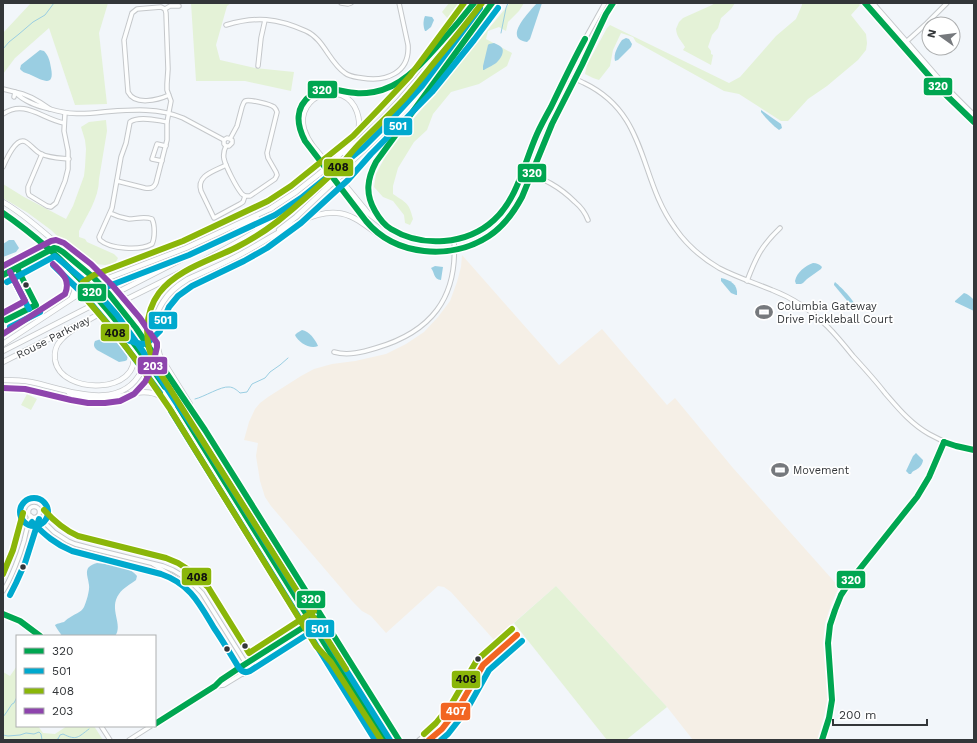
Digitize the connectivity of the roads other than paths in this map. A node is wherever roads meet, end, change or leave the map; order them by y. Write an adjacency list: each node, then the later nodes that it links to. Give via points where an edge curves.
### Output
1 (341, 3): 2 (street)
2 (351, 3)
3 (399, 3): 14 (street, via 408,55 399,70 377,79 352,76 344,72 310,33)
4 (474, 3): 13 (main road, Rouse Parkway)
5 (492, 3): 16 (main road, Rouse Parkway)
6 (605, 3): 25 (street)
7 (613, 3): 20 (street)
8 (866, 3): 18 (street)
9 (873, 3): 17 (street)
10 (947, 3): 17 (street)
11 (179, 6): 12 (street)
12 (165, 9): 23 (street, via 167,90); 23 (street, via 159,7 135,10 124,44 127,90 130,96 148,100)
13 (465, 15): 42 (main road, Rouse Parkway, via 401,98 358,142); 57 (main road, via 403,81 370,93 325,89 307,98 301,108 298,124 305,143)
14 (265, 20): 15 (street, via 248,20); 19 (street)
15 (226, 25)
16 (468, 35): 48 (main road, Rouse Parkway, bridge, via 410,104); 56 (main road, via 371,172 368,191 372,204)
17 (906, 41): 18 (street); 31 (street)
18 (902, 45): 33 (street, via 945,94)
19 (258, 66)
20 (575, 79): 25 (street, via 567,81); 46 (street, via 546,138); 64 (street, via 608,98 623,115 636,137 658,198 683,238 719,268)
21 (3, 89): 22 (street)
22 (14, 94): 24 (street); 26 (street)
23 (170, 95): 29 (street)
24 (34, 99): 26 (street); 27 (street)
25 (554, 100): 45 (street)
26 (32, 104): 27 (street)
27 (50, 109): 28 (street)
28 (65, 113): 29 (street, via 142,110); 34 (street)
29 (169, 113): 32 (street); 36 (street)
30 (3, 114): 34 (street, via 24,108)
31 (974, 115)
32 (166, 122): 37 (street); 47 (street, via 143,119 130,122)
33 (974, 122)
34 (64, 123): 40 (street)
35 (230, 139): 36 (street); 38 (street, via 231,144); 49 (street, via 246,101 271,106 276,110 267,153 276,177 252,195)
36 (224, 140): 38 (street)
37 (166, 146): 41 (street); 41 (street, via 157,144 152,159)
38 (226, 146): 43 (street, via 223,154)
39 (42, 154): 40 (street); 40 (street, via 28,192 47,206 56,203 65,181); 44 (street, via 26,141 20,141 8,155)
40 (68, 158)
41 (162, 161): 47 (street, via 156,183 152,188)
42 (333, 162): 51 (main road, Rouse Parkway, bridge); 56 (main road, via 354,137 359,119 351,101 330,93 319,95 310,102 303,119 306,134 368,213)
43 (226, 165): 49 (street, via 240,192); 49 (street, via 202,178 201,192 214,218 243,202)
44 (3, 167)
45 (523, 171): 46 (street); 58 (street, via 514,193 500,214 479,230)
46 (532, 174): 54 (street, via 566,193 584,210); 61 (street, via 519,205 501,226 477,243)
47 (117, 181): 53 (street)
48 (327, 185): 59 (main road, via 287,224); 69 (main road, Rouse Parkway, bridge, via 258,230 205,260)
49 (245, 196)
50 (3, 202): 63 (main road, via 39,228)
51 (272, 208): 65 (main road, via 186,248); 75 (main road, Rouse Parkway, bridge, via 200,250)
52 (3, 213): 60 (main road)
53 (110, 213): 53 (street, via 99,236 100,241 124,248 139,248 152,244 152,218 128,219)
54 (588, 220)
55 (780, 228): 64 (street, via 762,248)
56 (391, 229): 58 (street, via 427,241)
57 (379, 235): 59 (main road, via 349,215 331,212 303,220); 61 (street, via 416,250)
58 (454, 240): 61 (street)
59 (262, 242): 68 (main road, via 180,284 167,296)
60 (50, 250): 62 (main road); 63 (main road, via 60,250)
61 (455, 250): 76 (street, via 450,288 438,309 424,325 384,346 354,353)
62 (70, 270): 66 (main road); 67 (main road, via 76,285)
63 (90, 274): 65 (main road)
64 (747, 280): 83 (street, via 790,298 816,316 908,418)
65 (98, 282): 66 (main road); 72 (main road)
66 (88, 288): 67 (main road); 70 (main road)
67 (71, 299): 73 (main road)
68 (159, 309): 71 (main road); 81 (main road, via 156,336 160,356)
69 (99, 314): 70 (main road, via 63,337 57,344 54,357 56,366 66,378 99,385 118,382 126,376 134,358 131,346); 78 (main road, Rouse Parkway)
70 (118, 324): 72 (main road, via 134,334); 77 (main road)
71 (153, 326): 72 (main road); 74 (main road)
72 (143, 336): 74 (main road)
73 (3, 344)
74 (149, 345): 77 (main road); 81 (main road)
75 (3, 351)
76 (334, 352)
77 (145, 359): 80 (main road, via 136,381 119,392 98,396); 82 (main road)
78 (3, 362)
79 (3, 380): 80 (main road, via 30,382)
80 (64, 390): 82 (main road, via 74,396 98,399 141,392 157,394 168,400)
81 (205, 430): 90 (main road)
82 (196, 434): 91 (main road)
83 (944, 442): 84 (street); 113 (street, via 917,497 851,580 837,603 829,633 832,691 830,711)
84 (974, 450)
85 (31, 516): 86 (street); 86 (street, via 31,507 36,506 40,513); 88 (street, via 22,548)
86 (38, 516): 87 (street, via 54,532 68,541)
87 (148, 562): 97 (street, via 170,568 195,586); 98 (street, via 177,579 190,591)
88 (3, 591)
89 (3, 614): 94 (street, via 20,621)
90 (322, 616): 91 (street); 92 (main road)
91 (311, 622): 93 (main road); 97 (street)
92 (326, 623): 93 (street); 110 (main road)
93 (315, 630): 96 (main road); 99 (street)
94 (39, 635)
95 (517, 635): 102 (street, via 479,670)
96 (323, 642): 108 (main road); 109 (main road, via 337,657)
97 (246, 664): 98 (street); 99 (street)
98 (239, 668): 100 (street); 101 (street)
99 (250, 670): 100 (street)
100 (243, 674): 101 (street, via 224,685)
101 (215, 686): 103 (street)
102 (452, 716): 111 (street); 112 (street)
103 (156, 723)
104 (102, 727): 106 (street)
105 (149, 727): 107 (street)
106 (110, 740)
107 (128, 740)
108 (384, 740)
109 (390, 740)
110 (399, 740)
111 (419, 740)
112 (430, 740)
113 (822, 740)

